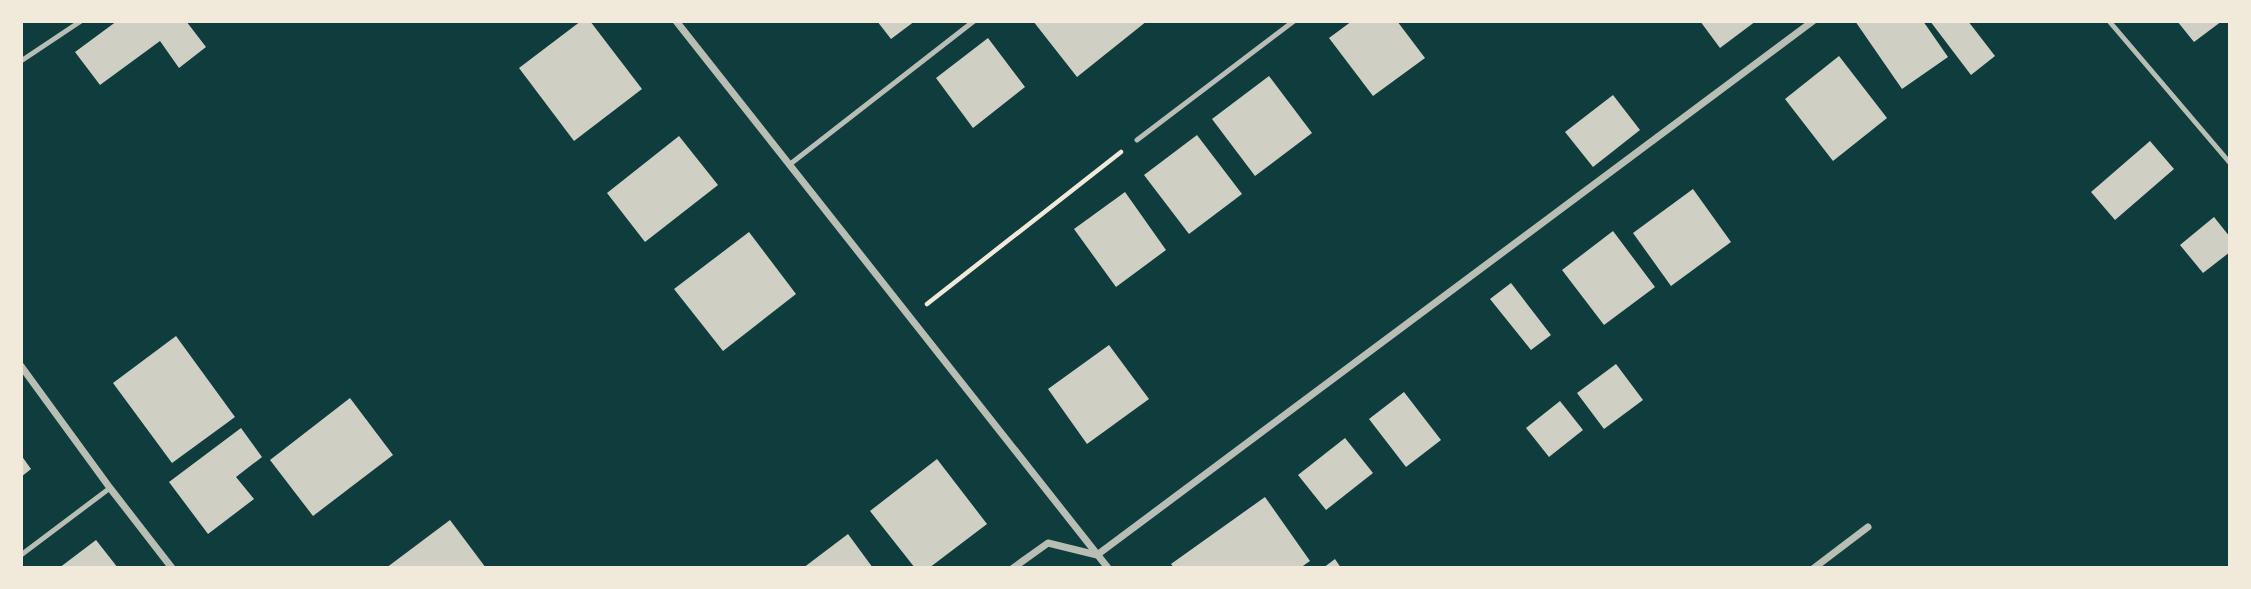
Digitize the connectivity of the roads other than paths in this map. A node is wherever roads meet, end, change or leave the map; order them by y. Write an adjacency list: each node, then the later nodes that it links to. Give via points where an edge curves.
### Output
1 (81, 21): 7 (lane)
2 (676, 21): 10 (street)
3 (974, 21): 10 (lane)
4 (1293, 21): 8 (lane)
5 (1813, 21): 15 (street)
6 (2109, 21): 9 (lane)
7 (21, 61)
8 (1137, 141)
9 (2230, 163)
10 (789, 164): 15 (street)
11 (21, 366): 12 (street)
12 (110, 488): 14 (lane); 16 (street)
13 (1868, 527): 19 (street)
14 (21, 555)
15 (1097, 555): 17 (street, via 1048,543); 18 (street)
16 (172, 568)
17 (1013, 568)
18 (1108, 568)
19 (1814, 568)

